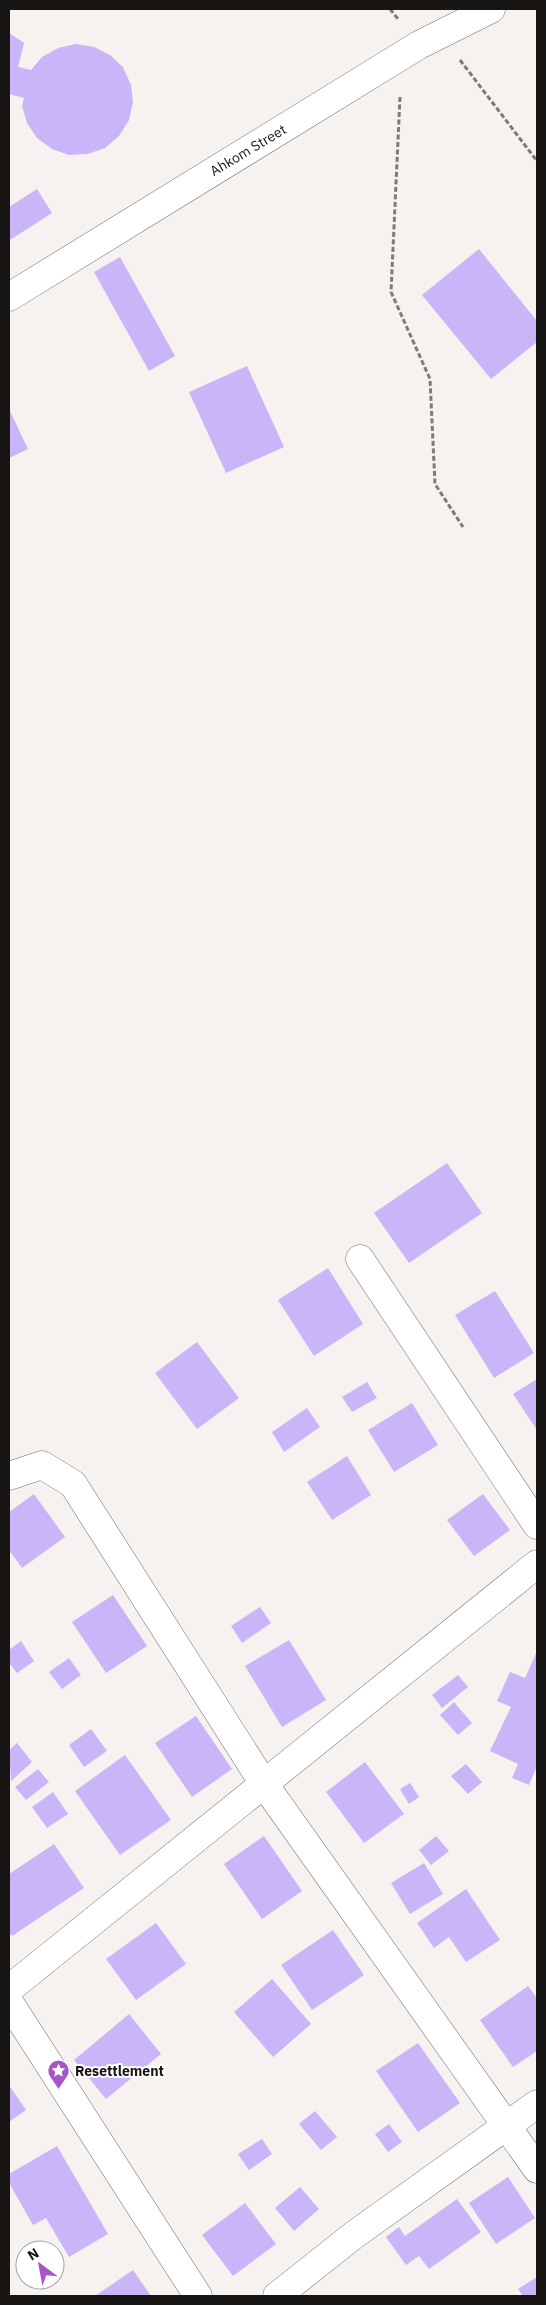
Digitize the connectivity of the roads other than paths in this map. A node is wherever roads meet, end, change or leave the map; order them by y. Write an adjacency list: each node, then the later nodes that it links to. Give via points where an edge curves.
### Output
1 (492, 9): 2 (street, Ahkom Street, via 402,57)
2 (9, 297)
3 (360, 1260): 5 (street)
4 (9, 1476): 7 (street, via 42,1466 74,1484)
5 (537, 1526)
6 (537, 1564): 7 (street)
7 (264, 1784): 8 (street); 11 (street)
8 (9, 1989)
9 (9, 2002): 13 (street)
10 (537, 2104): 11 (street)
11 (509, 2126): 12 (street); 14 (street, via 354,2235)
12 (537, 2169)
13 (198, 2296)
14 (277, 2296)

